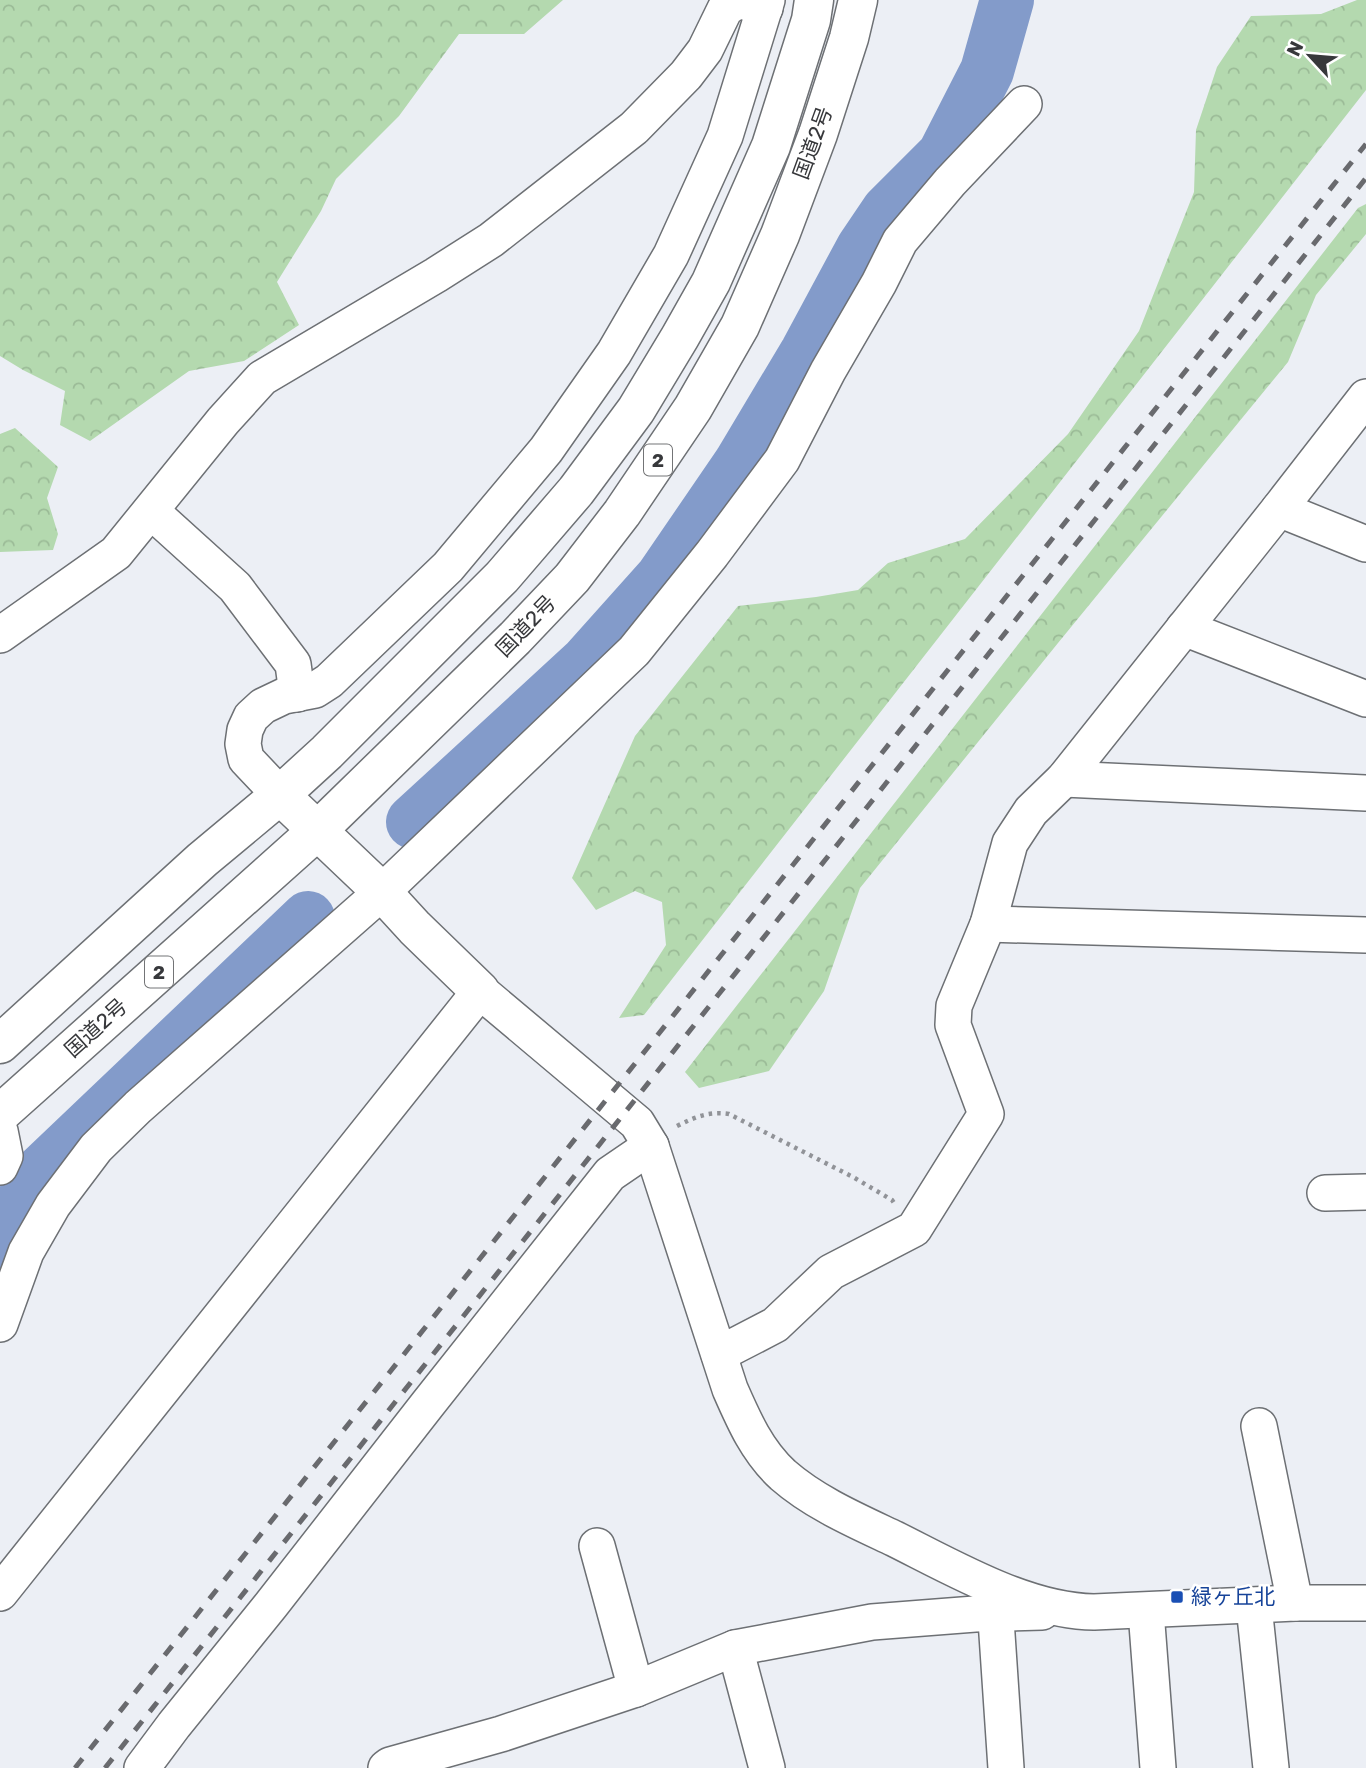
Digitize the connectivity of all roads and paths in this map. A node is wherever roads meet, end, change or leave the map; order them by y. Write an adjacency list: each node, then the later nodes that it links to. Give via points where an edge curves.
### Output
1 (814, 0): 15 (main road, 国道2号 / 2, via 771,146 711,282 636,410 576,491 502,577)
2 (858, 0): 16 (main road, 国道2号 / 2, via 818,134 780,234 740,326 693,408 572,578)
3 (766, 4): 7 (street, via 738,0 725,9 705,50 686,75 634,128 491,240 262,377); 11 (street, via 725,136 671,255 614,353 546,450 448,567 329,681)
4 (1024, 104): 17 (street, via 900,241 782,460 634,651)
5 (1366, 397): 6 (street)
6 (1279, 509): 8 (street); 9 (street)
7 (151, 511): 10 (street, via 116,553); 11 (street, via 234,587 293,664)
8 (1366, 544)
9 (1184, 628): 12 (street); 13 (street)
10 (0, 635)
11 (298, 694): 15 (street, via 263,706 245,730 246,759)
12 (1366, 699)
13 (1064, 779): 14 (street); 18 (street, via 1031,811 1010,843)
14 (1366, 793)
15 (280, 795): 16 (main road); 21 (main road, 国道2号 / 2)
16 (318, 830): 17 (main road); 22 (main road, 国道2号 / 2)
17 (382, 892): 20 (main road); 29 (street, via 96,1148 53,1205 26,1252)
18 (988, 924): 19 (street); 28 (street, via 954,1006 953,1025 986,1114)
19 (1366, 935)
20 (480, 991): 24 (street, via 637,1123); 33 (street)
21 (0, 1044)
22 (0, 1114)
23 (0, 1131): 25 (street, via 5,1156)
24 (651, 1146): 28 (path, via 660,1135 690,1119 714,1112 729,1114 892,1200); 30 (street); 42 (street, via 610,1174)
25 (0, 1167)
26 (1366, 1192): 27 (street)
27 (1325, 1193)
28 (914, 1228): 30 (street, via 831,1272 775,1325)
29 (0, 1324)
30 (719, 1354): 34 (street, via 746,1427 762,1453 784,1475 809,1494)
31 (1259, 1426): 36 (street)
32 (597, 1545): 40 (street)
33 (0, 1593)
34 (995, 1600): 38 (street, via 1076,1612); 39 (street); 44 (street)
35 (1366, 1603): 36 (street)
36 (1295, 1604): 37 (street)
37 (1254, 1606): 38 (street); 46 (street)
38 (1146, 1611): 45 (street)
39 (735, 1648): 40 (street); 43 (street)
40 (636, 1689): 41 (street)
41 (389, 1767)
42 (142, 1768)
43 (767, 1768)
44 (1006, 1768)
45 (1158, 1768)
46 (1271, 1768)

